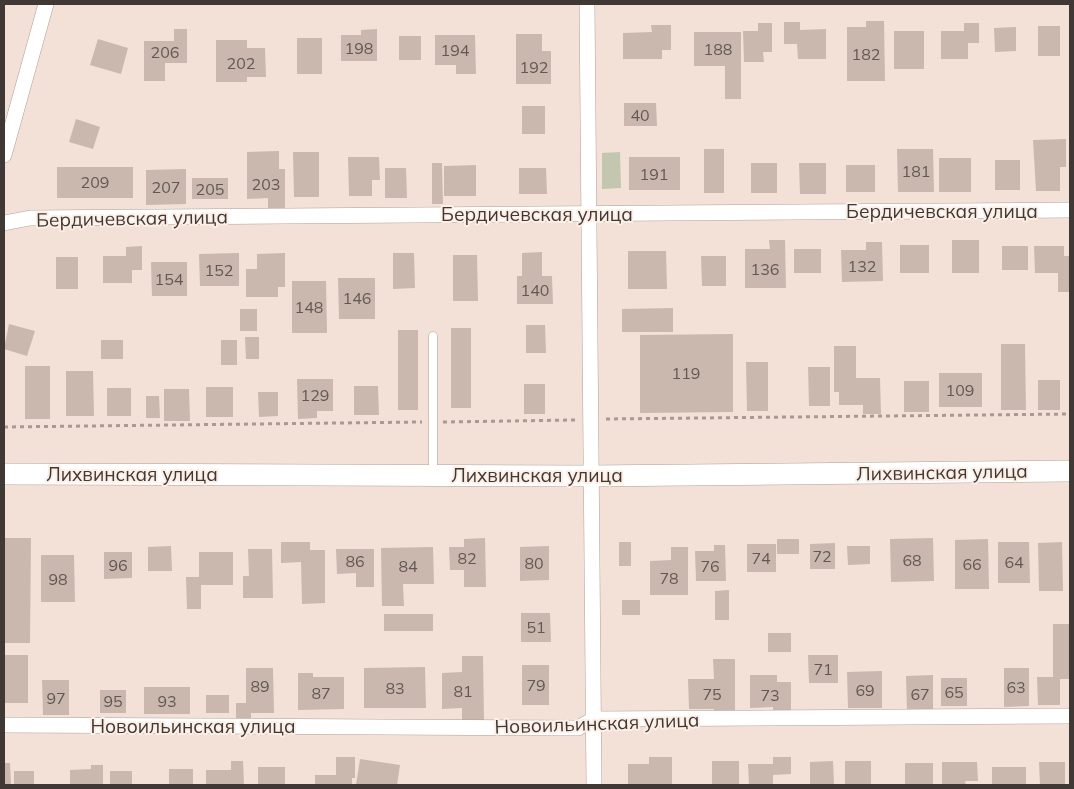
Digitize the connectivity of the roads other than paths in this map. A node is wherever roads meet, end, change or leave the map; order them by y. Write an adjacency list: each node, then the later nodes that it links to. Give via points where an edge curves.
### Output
1 (46, 4): 3 (street)
2 (587, 4): 5 (street)
3 (4, 155)
4 (1070, 210): 5 (street, Бердичевская улица)
5 (588, 214): 6 (street, Бердичевская улица, via 30,218); 11 (street)
6 (4, 223)
7 (433, 336): 10 (lane)
8 (1070, 471): 11 (main road, Лихвинская улица)
9 (4, 474): 10 (main road, Лихвинская улица)
10 (433, 475): 11 (main road, Лихвинская улица)
11 (591, 476): 13 (street)
12 (1070, 716): 13 (street, Новоильинская улица)
13 (594, 720): 14 (street, Новоильинская улица, via 578,728); 15 (street)
14 (4, 726)
15 (594, 785)

